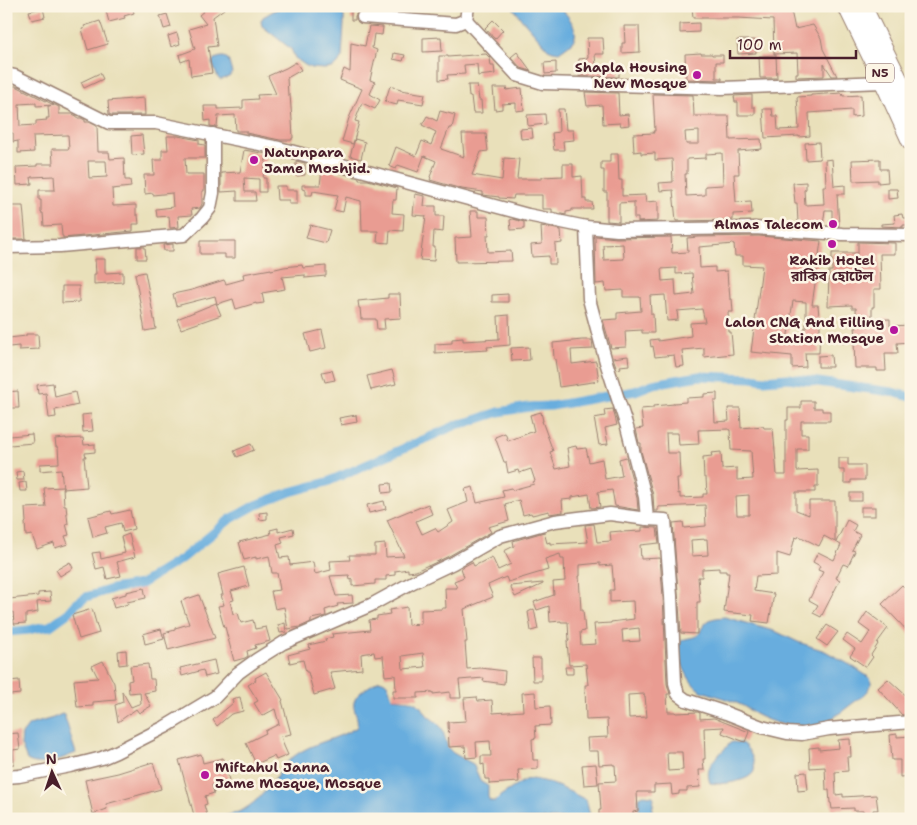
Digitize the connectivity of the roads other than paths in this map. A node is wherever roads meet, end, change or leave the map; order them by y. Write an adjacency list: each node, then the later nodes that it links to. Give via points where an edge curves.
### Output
1 (468, 6): 5 (street)
2 (847, 6): 7 (highway, N5)
3 (862, 6): 8 (highway, N5)
4 (363, 18): 5 (street, via 456,24)
5 (466, 20): 7 (street, via 517,75 542,83 722,88)
6 (6, 74): 9 (street, via 109,123 156,123)
7 (884, 82): 10 (highway, N5)
8 (911, 105)
9 (212, 134): 11 (street, via 279,148 528,215); 13 (street, via 213,193 210,208 184,235 60,246)
10 (911, 141)
11 (586, 227): 12 (street, via 617,230 754,228 842,234); 14 (street, via 589,299 627,427 645,497)
12 (911, 234)
13 (6, 247)
14 (647, 519): 15 (street, via 665,520 678,694 686,700 787,733); 16 (street, via 610,514 556,521 500,536 371,605 283,644 256,660 214,697 123,749 70,766)
15 (911, 722)
16 (6, 777)

